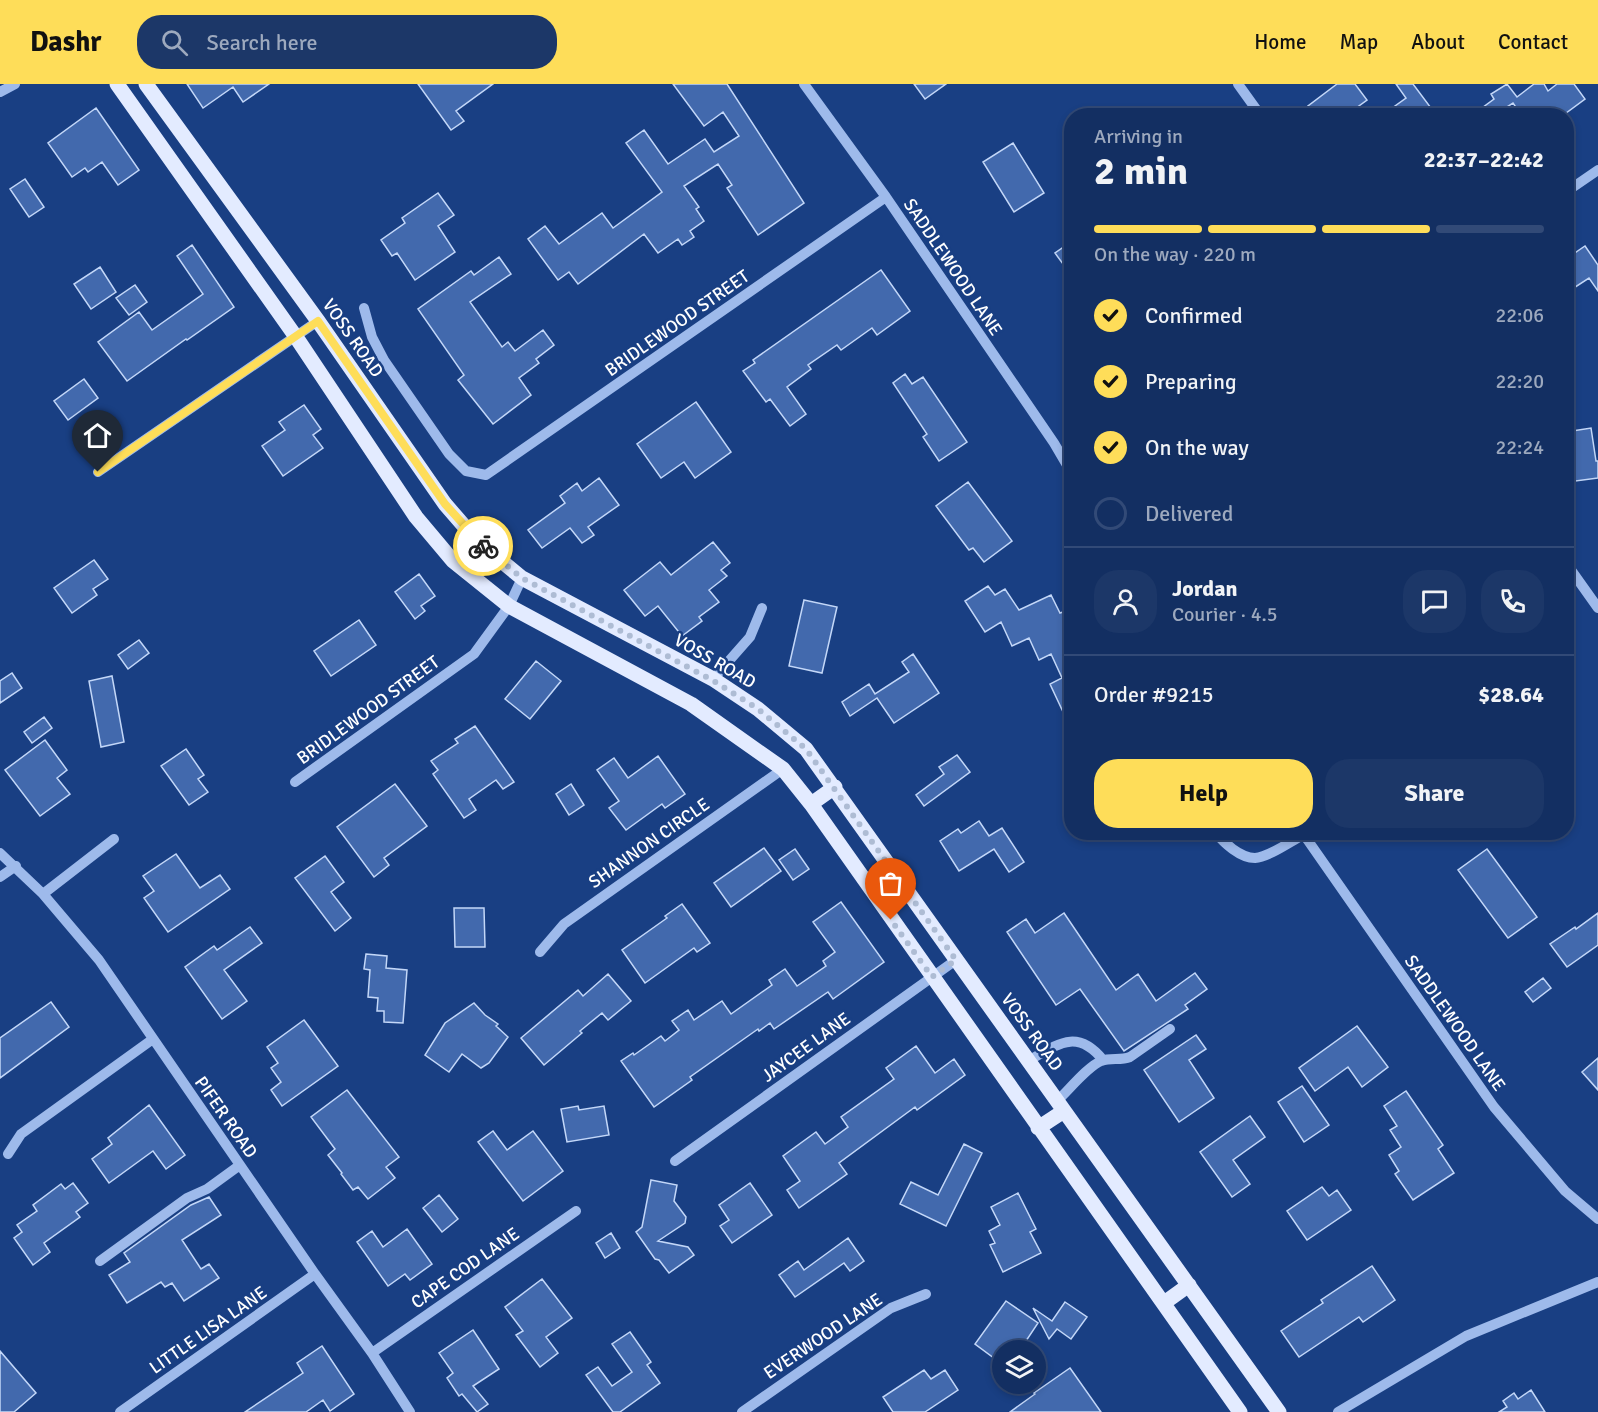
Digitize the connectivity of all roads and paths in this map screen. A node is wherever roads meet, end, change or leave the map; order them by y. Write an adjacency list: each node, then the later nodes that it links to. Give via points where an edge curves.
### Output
1 (15, 84): 6 (street)
2 (117, 84): 13 (main road)
3 (146, 84): 12 (main road, VOSS ROAD)
4 (804, 84): 10 (street, SADDLEWOOD LANE)
5 (1238, 84): 7 (street)
6 (0, 92)
7 (1255, 108)
8 (1598, 170): 9 (street)
9 (1574, 186)
10 (886, 197): 11 (street, BRIDLEWOOD STREET, via 486,476 465,471 449,454 384,360); 14 (street, SADDLEWOOD LANE)
11 (364, 308)
12 (318, 321): 13 (street); 17 (main road, VOSS ROAD, via 445,504 478,542)
13 (296, 337): 15 (street); 18 (main road, via 416,517 453,561)
14 (1064, 460)
15 (98, 472)
16 (1574, 574): 20 (street)
17 (522, 578): 18 (street, BRIDLEWOOD STREET); 21 (main road, VOSS ROAD)
18 (509, 606): 22 (main road, via 691,704); 23 (street, BRIDLEWOOD STREET, via 474,654)
19 (762, 608): 21 (street, via 750,637)
20 (1598, 608)
21 (712, 680): 24 (main road, VOSS ROAD, via 758,709 806,749)
22 (783, 768): 25 (main road); 34 (street, SHANNON CIRCLE, via 564,924)
23 (295, 782)
24 (835, 787): 25 (main road); 35 (main road, VOSS ROAD)
25 (811, 804): 36 (main road)
26 (114, 838): 33 (street)
27 (1224, 840): 28 (street, via 1237,852 1255,858)
28 (1292, 840)
29 (1306, 840): 47 (street, SADDLEWOOD LANE, via 1494,1107 1565,1191)
30 (0, 853): 31 (street, PIFER ROAD)
31 (16, 866): 32 (street); 33 (street, PIFER ROAD)
32 (0, 877)
33 (44, 894): 38 (street, PIFER ROAD, via 99,960)
34 (540, 952)
35 (956, 960): 36 (street, JAYCEE LANE); 40 (main road, VOSS ROAD)
36 (932, 977): 42 (main road); 44 (street, JAYCEE LANE)
37 (1170, 1029): 39 (street, via 1130,1057)
38 (153, 1039): 43 (street, via 21,1134); 45 (street, PIFER ROAD)
39 (1103, 1060): 40 (street, via 1082,1041 1056,1045); 41 (street, via 1094,1065)
40 (1028, 1061): 41 (main road, VOSS ROAD)
41 (1061, 1106): 42 (main road); 51 (main road, VOSS ROAD)
42 (1038, 1128): 53 (main road)
43 (8, 1154)
44 (675, 1161)
45 (240, 1165): 48 (street); 49 (street, PIFER ROAD)
46 (576, 1211): 54 (street, CAPE COD LANE)
47 (1598, 1219)
48 (100, 1261)
49 (315, 1274): 54 (street, PIFER ROAD); 56 (street, LITTLE LISA LANE)
50 (1598, 1282): 60 (street, via 1466,1336)
51 (1189, 1285): 53 (main road); 59 (main road, VOSS ROAD)
52 (926, 1294): 57 (street, EVERWOOD LANE, via 891,1308)
53 (1164, 1303): 58 (main road)
54 (372, 1353): 55 (street, PIFER ROAD)
55 (407, 1411)
56 (120, 1412)
57 (742, 1412)
58 (1240, 1412)
59 (1279, 1412)
60 (1338, 1412)

